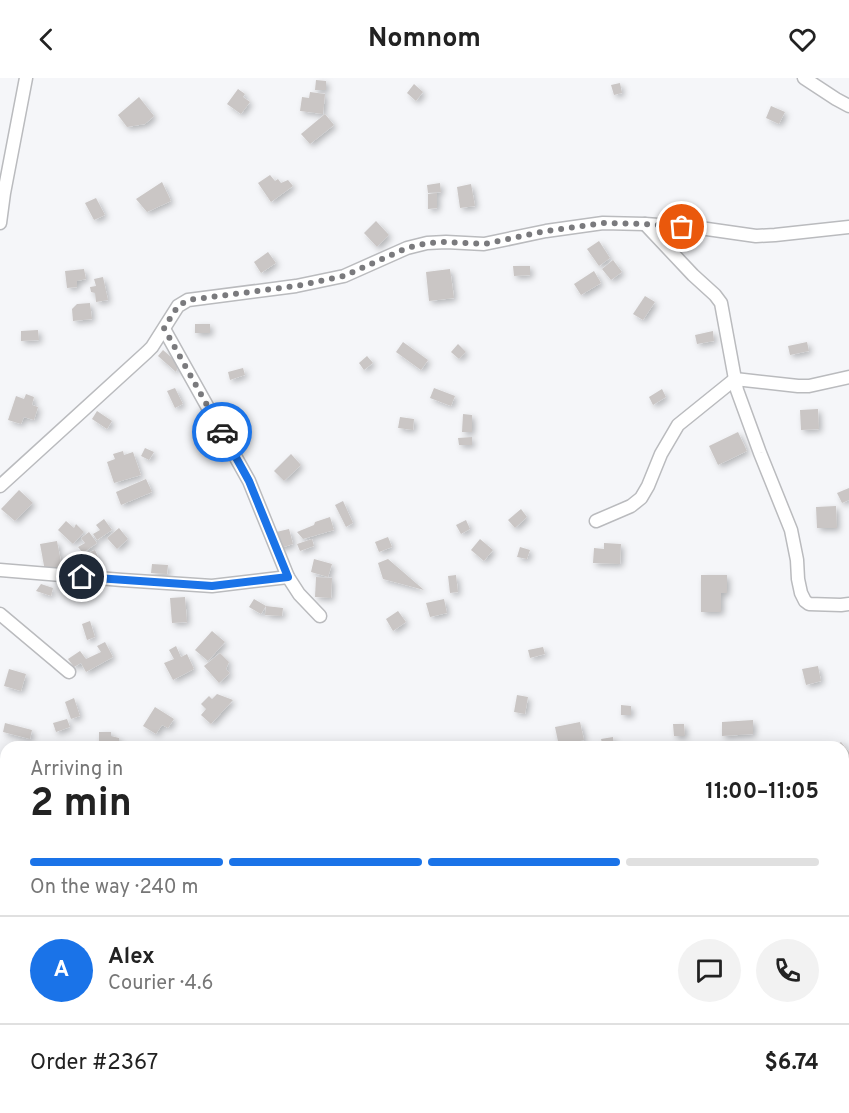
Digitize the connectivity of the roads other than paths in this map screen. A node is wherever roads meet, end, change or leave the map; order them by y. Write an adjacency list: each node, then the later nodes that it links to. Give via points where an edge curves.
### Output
1 (26, 78): 4 (street)
2 (804, 78): 3 (street)
3 (849, 106)
4 (0, 223)
5 (645, 224): 6 (street, via 756,236); 7 (street, via 603,223 484,244 427,243 344,276 188,300 178,306); 9 (street, via 720,301)
6 (849, 227)
7 (164, 328): 10 (street, via 147,352); 13 (street, via 249,481)
8 (849, 377): 9 (street, via 809,386)
9 (735, 379): 11 (street, via 678,425 640,498); 14 (street, via 791,530 805,601)
10 (0, 486)
11 (596, 521)
12 (0, 570): 13 (street, via 206,586)
13 (288, 577): 16 (street)
14 (849, 604)
15 (0, 614): 17 (street)
16 (320, 616)
17 (69, 672)

